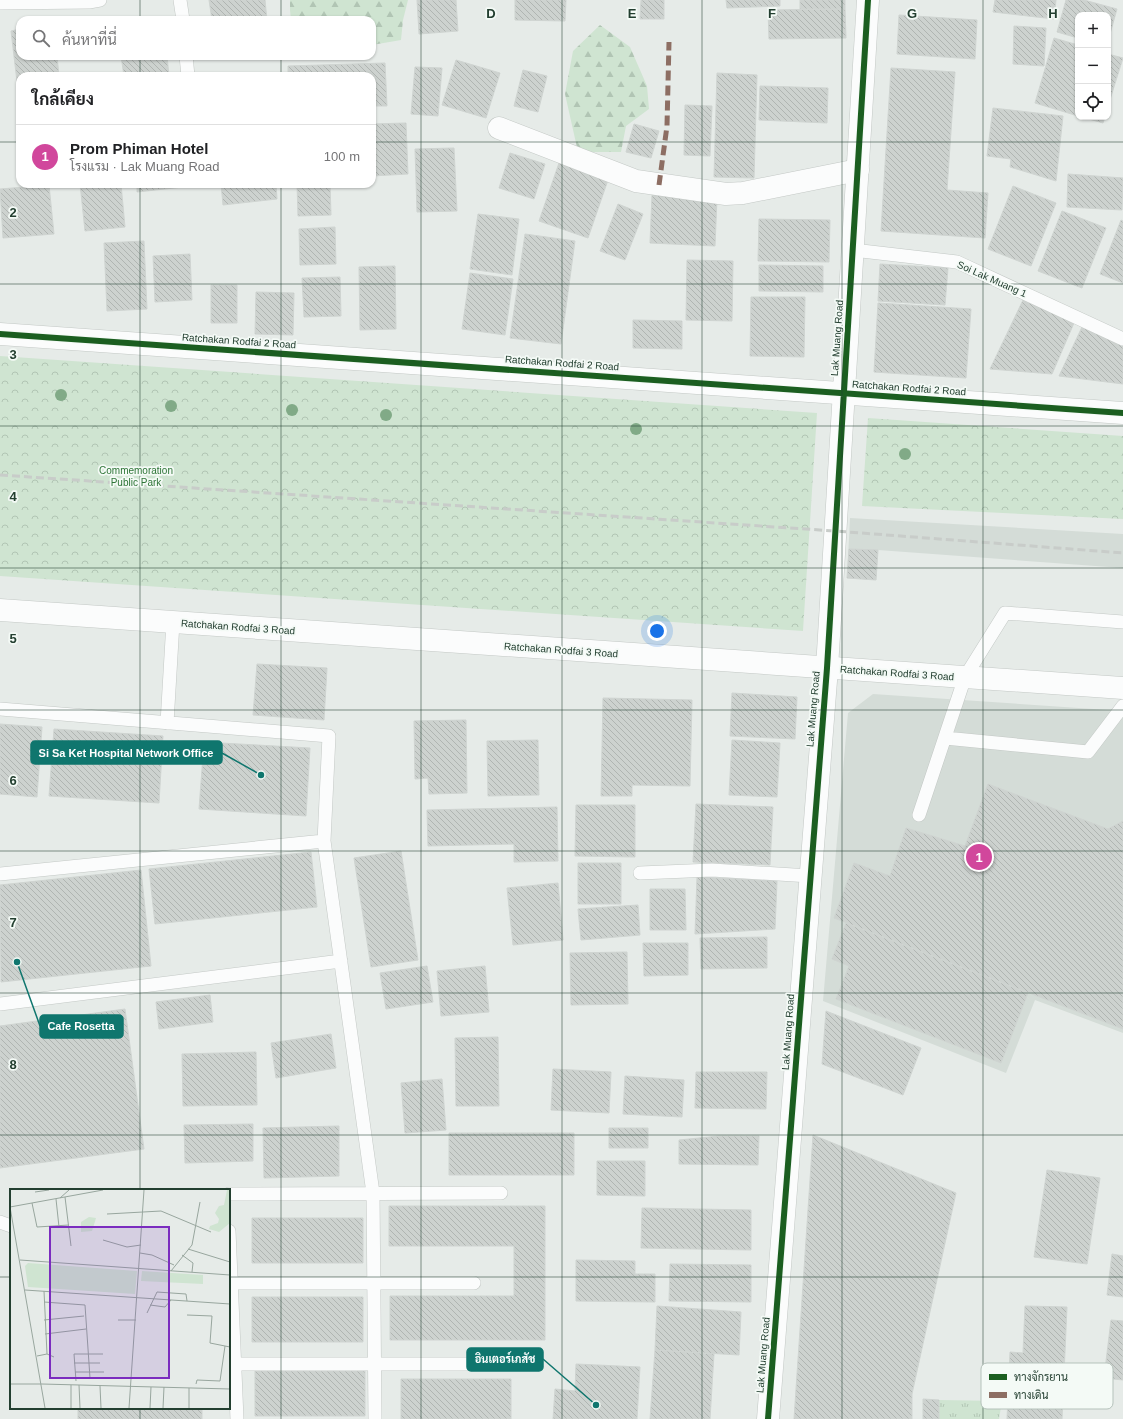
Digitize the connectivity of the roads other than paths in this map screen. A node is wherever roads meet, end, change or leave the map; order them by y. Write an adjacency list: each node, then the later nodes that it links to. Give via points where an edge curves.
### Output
1 (180, 0): 5 (lane)
2 (868, 0): 9 (street, Lak Muang Road)
3 (93, 1): 4 (lane)
4 (0, 3)
5 (182, 16)
6 (186, 60): 7 (lane)
7 (188, 72)
8 (499, 128): 9 (street, via 636,181 726,194 743,193)
9 (858, 170): 10 (street, Lak Muang Road)
10 (853, 250): 12 (lane, Soi Lak Muang 1, via 958,262); 13 (street, Lak Muang Road)
11 (0, 334): 13 (street, Ratchakan Rodfai 2 Road)
12 (1123, 339)
13 (844, 393): 14 (street, Ratchakan Rodfai 2 Road); 18 (street, Lak Muang Road)
14 (1123, 413)
15 (0, 610): 16 (street, Ratchakan Rodfai 3 Road)
16 (173, 622): 18 (street, Ratchakan Rodfai 3 Road); 23 (lane)
17 (1123, 622): 19 (lane, via 1005,613)
18 (826, 668): 19 (street, Ratchakan Rodfai 3 Road); 29 (street, Lak Muang Road)
19 (965, 677): 20 (street, Ratchakan Rodfai 3 Road); 24 (lane)
20 (1123, 688)
21 (1123, 706): 24 (lane, via 1088,752)
22 (0, 709): 23 (lane)
23 (167, 723): 26 (lane, via 329,736)
24 (945, 738): 25 (lane)
25 (919, 815)
26 (324, 841): 28 (lane); 30 (lane)
27 (640, 873): 29 (lane, via 712,870)
28 (0, 874)
29 (810, 876): 46 (street, Lak Muang Road)
30 (341, 961): 31 (lane); 32 (lane)
31 (0, 1004)
32 (373, 1193): 33 (lane); 34 (lane); 39 (lane)
33 (501, 1193)
34 (230, 1194)
35 (0, 1222): 36 (lane)
36 (10, 1226)
37 (230, 1257): 38 (lane)
38 (231, 1283): 39 (lane); 41 (lane)
39 (374, 1283): 40 (lane); 42 (lane)
40 (474, 1283)
41 (235, 1364): 42 (lane); 44 (lane)
42 (375, 1364): 43 (lane); 45 (lane)
43 (515, 1364)
44 (237, 1419)
45 (375, 1419)
46 (768, 1419)

